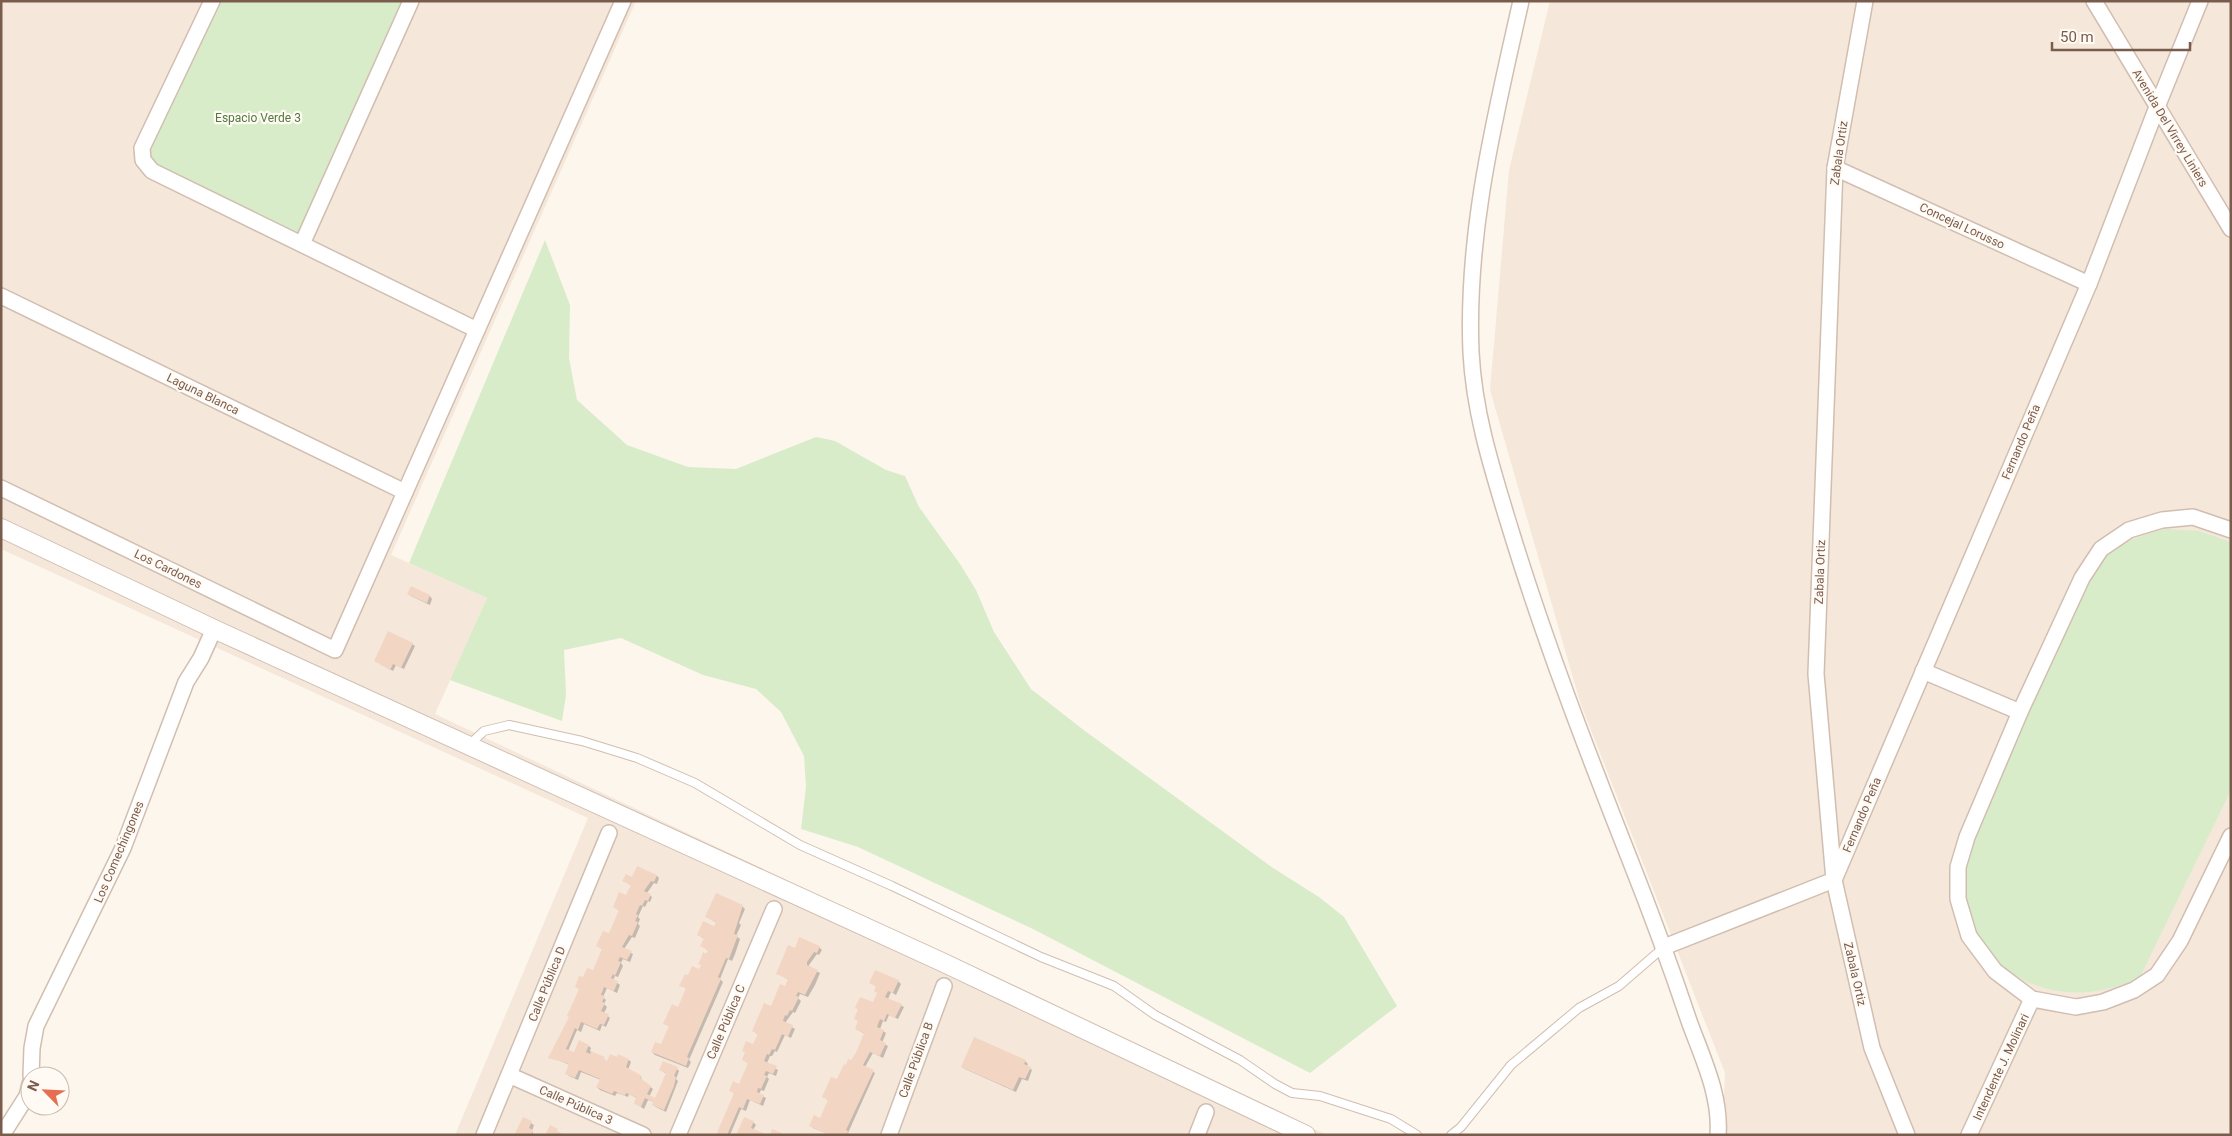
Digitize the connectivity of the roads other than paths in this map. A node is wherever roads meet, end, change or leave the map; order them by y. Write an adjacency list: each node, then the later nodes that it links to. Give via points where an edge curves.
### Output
1 (212, 1): 11 (street, via 142,148 143,160 152,171)
2 (411, 1): 11 (street)
3 (622, 1): 14 (street)
4 (1522, 1): 27 (street, via 1479,200 1471,304 1476,403 1486,447 1544,631)
5 (1865, 1): 9 (street, Zabala Ortiz)
6 (2094, 1): 8 (street, Avenida Del Virrey Liniers)
7 (2200, 1): 8 (street, Fernando Peña)
8 (2157, 107): 10 (street, Avenida Del Virrey Liniers); 12 (street, Fernando Peña)
9 (1835, 168): 12 (street, Concejal Lorusso); 25 (street, Zabala Ortiz, via 1816,674)
10 (2231, 228)
11 (302, 244): 14 (street)
12 (2089, 284): 20 (street, Fernando Peña)
13 (1, 296): 16 (street, Laguna Blanca)
14 (477, 330): 16 (street)
15 (1, 488): 16 (street, Los Cardones, via 335,650)
16 (405, 492)
17 (1, 528): 19 (street)
18 (2231, 530): 21 (street, via 2193,517 2162,520 2129,530 2101,549 2082,578)
19 (214, 629): 22 (street); 30 (street, Los Comechingones, via 186,682 123,848 36,1026)
20 (1923, 671): 21 (street); 25 (street, Fernando Peña)
21 (2020, 712): 29 (street, via 1966,837 1958,867 1958,899 1969,936 1995,971)
22 (468, 746): 41 (street, via 942,962); 42 (lane, via 484,731 509,725 582,741 637,758 695,783 800,845 1041,957 1114,986 1155,1015 1240,1060 1292,1093 1320,1096 1391,1119)
23 (609, 833): 31 (street, Calle Pública D)
24 (2231, 836): 29 (street, via 2180,942 2157,975 2134,990 2103,1002 2076,1007)
25 (1834, 880): 27 (street); 45 (street, Zabala Ortiz, via 1872,1048)
26 (774, 909): 38 (street, Calle Pública C)
27 (1664, 947): 34 (street, via 1715,1094); 43 (lane, via 1620,986 1579,1008 1511,1064 1462,1127)
28 (944, 986): 39 (street, Calle Pública B)
29 (2032, 999): 46 (street, Intendente J. Molinari)
30 (31, 1066)
31 (509, 1075): 36 (street, Calle Pública D); 37 (street, Calle Pública 3)
32 (20, 1107): 35 (street)
33 (1206, 1112): 40 (street)
34 (1718, 1129): 44 (street)
35 (2, 1135)
36 (484, 1135)
37 (643, 1135)
38 (678, 1135)
39 (889, 1135)
40 (1197, 1135)
41 (1306, 1135)
42 (1417, 1135)
43 (1451, 1135)
44 (1730, 1135)
45 (1907, 1135)
46 (1969, 1135)

